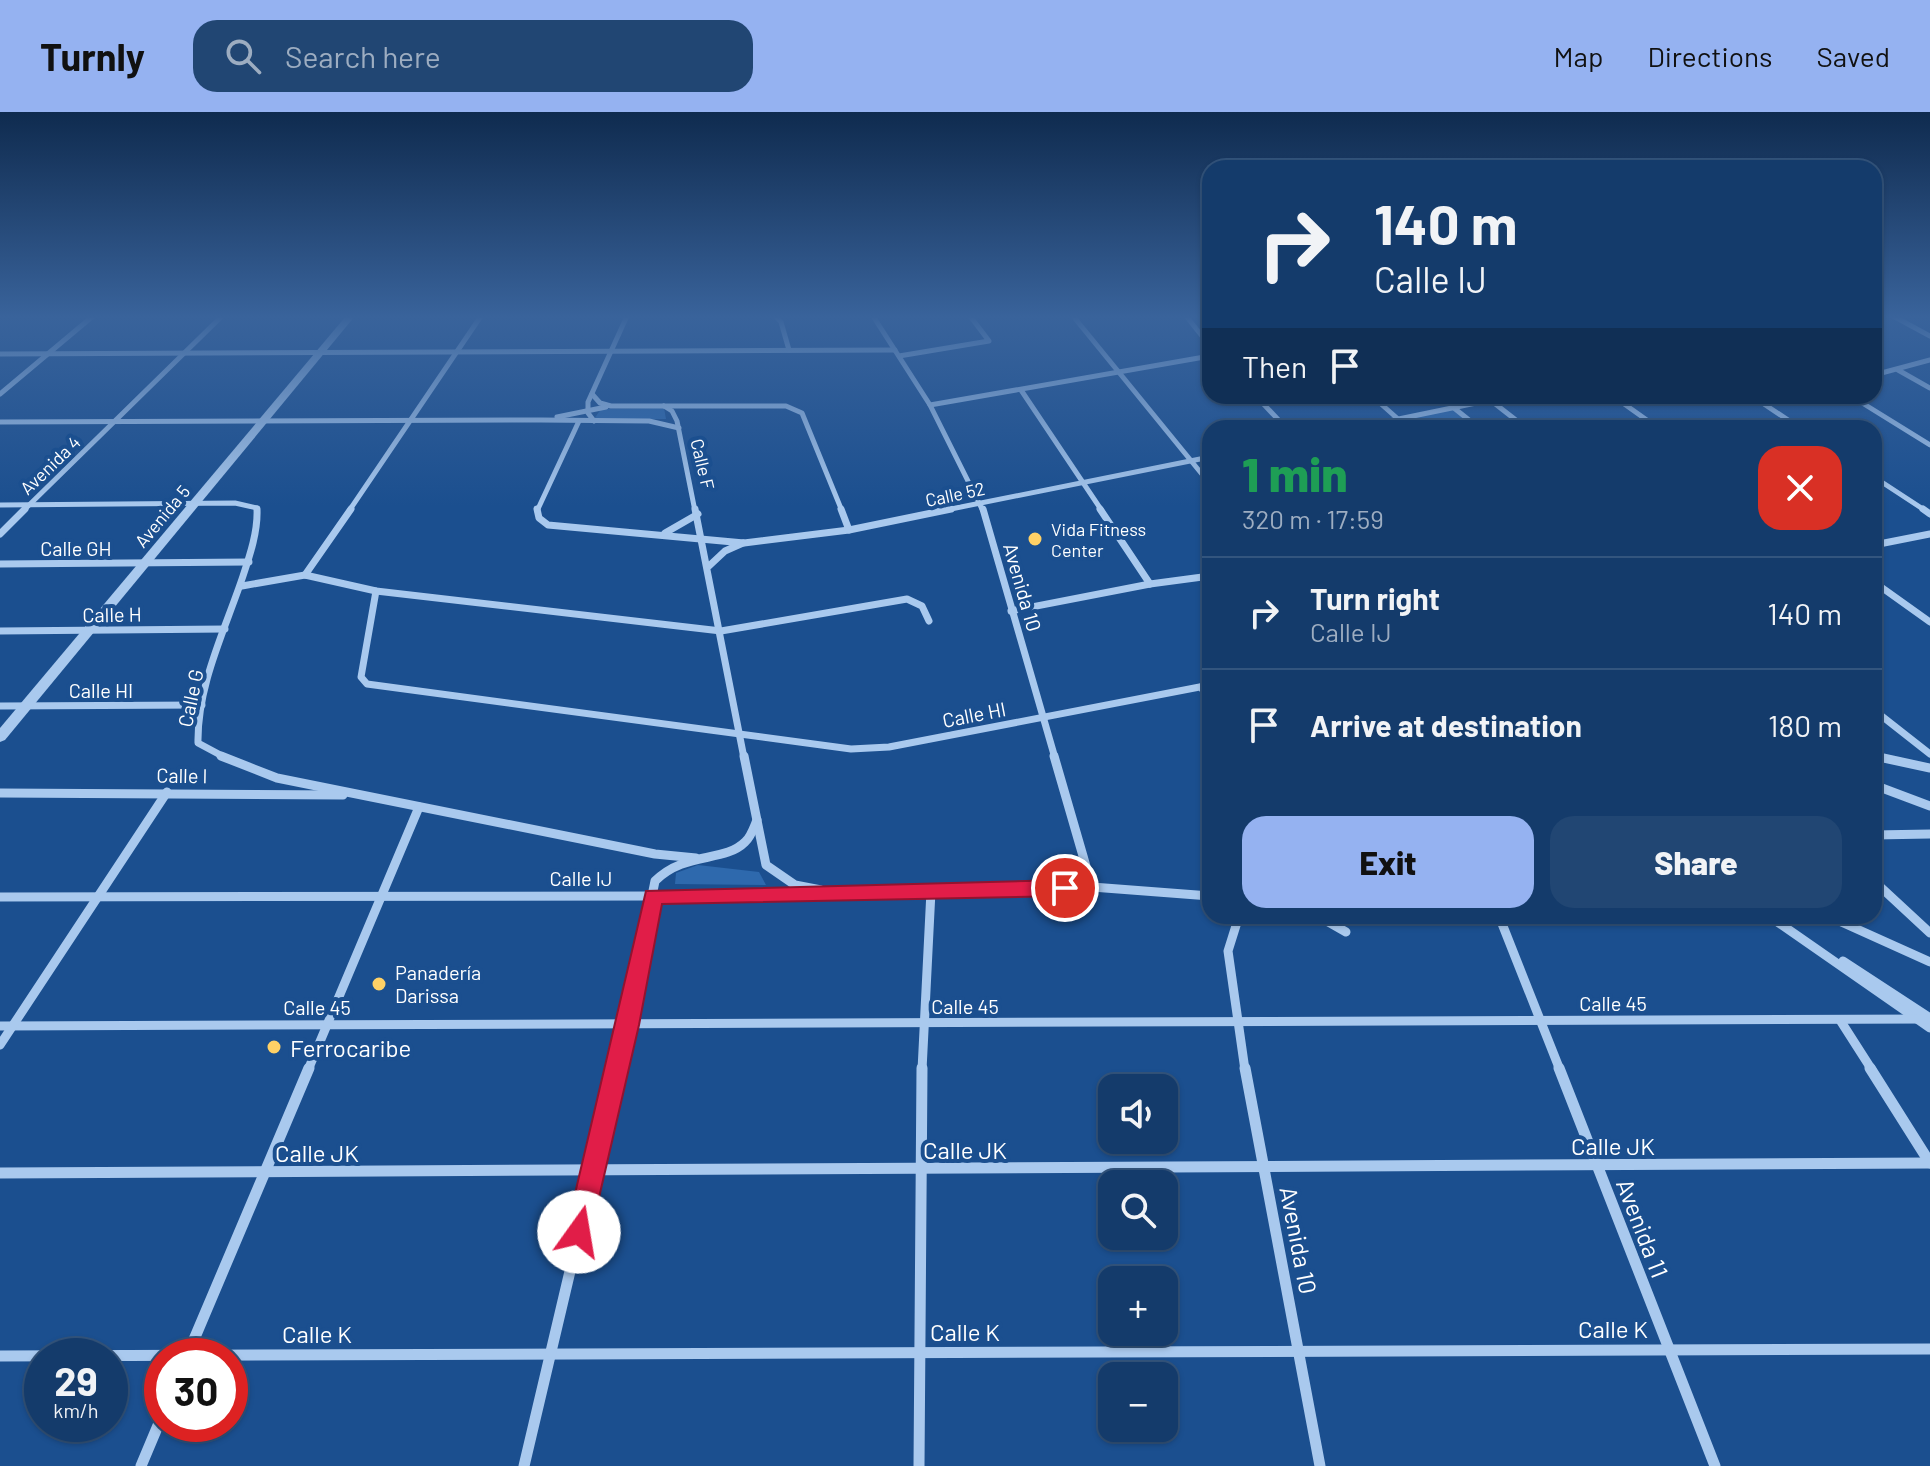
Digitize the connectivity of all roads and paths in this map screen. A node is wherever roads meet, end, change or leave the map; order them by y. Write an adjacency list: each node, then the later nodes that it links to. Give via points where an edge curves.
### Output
1 (17, 379): 10 (street)
2 (159, 379): 38 (street, Avenida 4)
3 (299, 379): 34 (street, Avenida 5)
4 (441, 379): 26 (street)
5 (598, 379): 11 (street)
6 (914, 379): 19 (street, Avenida 10)
7 (1079, 379): 9 (street)
8 (1124, 379): 42 (street)
9 (1021, 390): 19 (street); 44 (street)
10 (0, 394)
11 (592, 394): 20 (street); 24 (street)
12 (1264, 404): 28 (street)
13 (1381, 404): 25 (street)
14 (1468, 404): 23 (street)
15 (1496, 404): 31 (street)
16 (1624, 404): 32 (street)
17 (1764, 404): 33 (street)
18 (1864, 404): 40 (street)
19 (930, 405): 47 (street, Avenida 10)
20 (611, 406): 21 (street); 24 (street)
21 (664, 406): 22 (street); 39 (street)
22 (706, 406): 39 (street); 52 (street, via 786,406 802,413)
23 (1454, 408): 25 (street); 30 (street)
24 (587, 411): 27 (street); 36 (street)
25 (1398, 419): 29 (street)
26 (413, 420): 27 (street, Calle F); 34 (street, Calle F); 63 (street)
27 (541, 420): 35 (street, Calle F)
28 (1278, 420)
29 (1393, 420)
30 (1469, 420)
31 (1516, 420)
32 (1647, 420)
33 (1788, 420)
34 (263, 421): 38 (street, Calle F); 46 (street, Avenida 5)
35 (579, 421): 36 (street, Calle F); 55 (street, via 537,510 539,518 548,525)
36 (594, 421): 39 (street, Calle F)
37 (0, 422): 38 (street, Calle F)
38 (115, 422): 49 (street, Avenida 4)
39 (678, 424): 50 (street, Calle F)
40 (1930, 445)
41 (1202, 459): 42 (street, Calle 52)
42 (1192, 461): 43 (street); 44 (street, Calle 52)
43 (1202, 474)
44 (1085, 482): 47 (street, Calle 52); 65 (street)
45 (1882, 482): 51 (street)
46 (195, 503): 49 (street, Calle G); 59 (street, Calle G, via 257,508); 61 (street, Avenida 5)
47 (981, 503): 52 (street, Calle 52); 69 (street, Avenida 10)
48 (0, 505): 49 (street, Calle G)
49 (29, 505): 53 (street, Avenida 4)
50 (698, 514): 55 (street); 56 (street, Calle F)
51 (1930, 514)
52 (849, 530): 57 (street, Calle 52)
53 (0, 534)
54 (1930, 534): 58 (street)
55 (660, 535): 56 (street)
56 (703, 539): 57 (street, Calle 52); 62 (street, Calle F)
57 (744, 543): 62 (street)
58 (1882, 543)
59 (249, 562): 61 (street, Calle GH); 66 (street, Calle G)
60 (0, 564): 61 (street, Calle GH)
61 (145, 564): 74 (street, Avenida 5)
62 (709, 566): 75 (street, Calle F)
63 (305, 575): 66 (street); 68 (street)
64 (1202, 577): 65 (street)
65 (1150, 584): 69 (street)
66 (242, 586): 72 (street, Calle G)
67 (1882, 588): 71 (street)
68 (376, 591): 75 (street); 82 (street, Calle HI, via 361,677 367,684)
69 (1011, 611): 81 (street, Avenida 10)
70 (929, 621): 75 (street, via 925,608 907,599)
71 (1930, 622)
72 (225, 629): 74 (street, Calle H); 77 (street, Calle G)
73 (0, 631): 74 (street, Calle H)
74 (89, 631): 79 (street, Avenida 5)
75 (721, 631): 82 (street, Calle F)
76 (1202, 687): 81 (street, Calle HI)
77 (202, 705): 79 (street, Calle HI); 90 (street, Calle G, via 198,743 212,752 277,778)
78 (0, 706): 79 (street, Calle HI)
79 (26, 706): 83 (street, Avenida 5)
80 (1882, 716): 84 (street)
81 (1041, 717): 82 (street, Calle HI, via 889,747 851,749); 97 (street, Avenida 10)
82 (742, 734): 93 (street, Calle F)
83 (0, 737)
84 (1930, 754)
85 (1882, 758): 86 (street)
86 (1930, 768)
87 (1882, 788): 91 (street)
88 (167, 792): 89 (street, Calle I); 90 (street, Calle I); 105 (street)
89 (0, 793)
90 (365, 795): 92 (street, Calle G)
91 (1930, 806)
92 (419, 807): 96 (street, Calle G); 102 (street)
93 (757, 820): 96 (street, via 746,842 727,853); 100 (street, Calle F, via 766,865 795,885)
94 (1930, 834): 95 (street)
95 (1882, 835)
96 (696, 858): 103 (street, via 668,868 655,881)
97 (1092, 887): 99 (street, Calle IJ); 101 (street, Calle IJ)
98 (1882, 888): 113 (street)
99 (931, 891): 100 (street, Calle IJ); 119 (street)
100 (835, 893): 103 (street, Calle IJ)
101 (1202, 895)
102 (381, 896): 103 (street, Calle IJ); 105 (street, Calle IJ); 120 (street)
103 (653, 896): 121 (street)
104 (0, 897): 105 (street, Calle IJ)
105 (98, 897): 123 (street)
106 (1236, 924): 118 (street, Avenida 10, via 1228,951)
107 (1332, 924): 112 (street)
108 (1502, 924): 117 (street, Avenida 11)
109 (1783, 924): 124 (street)
110 (1784, 924): 115 (street)
111 (1846, 924): 114 (street)
112 (1346, 932)
113 (1930, 933)
114 (1930, 962)
115 (1930, 1019): 116 (street, Calle 45)
116 (1840, 1020): 117 (street, Calle 45); 126 (street)
117 (1541, 1021): 118 (street, Calle 45); 127 (street, Avenida 11)
118 (1236, 1023): 119 (street, Calle 45); 128 (street, Avenida 10)
119 (922, 1024): 121 (street, Calle 45); 129 (street)
120 (327, 1025): 121 (street, Calle 45); 123 (street, Calle 45); 131 (street)
121 (628, 1025): 130 (street)
122 (0, 1026): 123 (street, Calle 45)
123 (12, 1026): 125 (street)
124 (1930, 1028)
125 (0, 1045)
126 (1930, 1163): 127 (street, Calle JK)
127 (1597, 1165): 128 (street, Calle JK); 135 (street, Avenida 11)
128 (1262, 1167): 129 (street, Calle JK); 136 (street, Avenida 10)
129 (921, 1170): 130 (street, Calle JK); 137 (street)
130 (593, 1171): 131 (street, Calle JK); 138 (street)
131 (265, 1172): 132 (street, Calle JK); 133 (street)
132 (0, 1173)
133 (196, 1338)
134 (1930, 1349): 135 (street, Calle K)
135 (1669, 1350): 136 (street, Calle K); 147 (street, Avenida 11)
136 (1300, 1351): 137 (street, Calle K); 146 (street, Avenida 10)
137 (920, 1353): 138 (street, Calle K); 145 (street)
138 (550, 1354): 141 (street, Calle K); 144 (street)
139 (0, 1356): 140 (street, Calle K)
140 (144, 1356)
141 (248, 1356)
142 (151, 1442): 143 (street)
143 (141, 1466)
144 (524, 1466)
145 (919, 1466)
146 (1320, 1466)
147 (1715, 1466)

